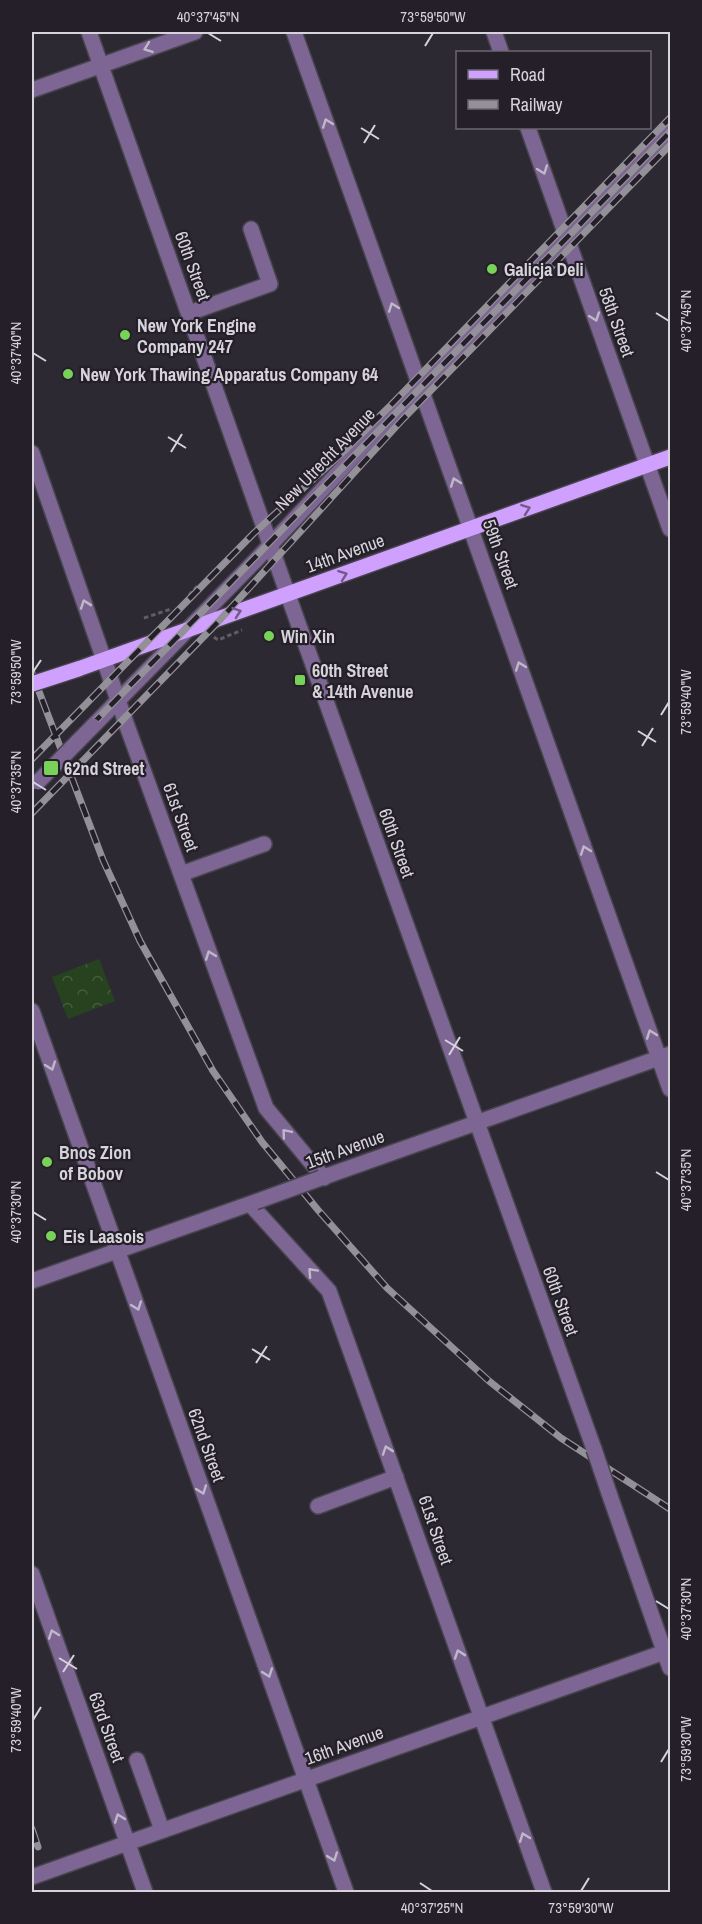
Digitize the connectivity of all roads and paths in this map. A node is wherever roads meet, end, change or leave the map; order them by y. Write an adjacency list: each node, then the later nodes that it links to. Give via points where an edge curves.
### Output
1 (89, 32): 6 (street, 60th Street)
2 (195, 32): 6 (street, one-way to 6)
3 (294, 32): 13 (street, 59th Street, one-way to 3)
4 (494, 32): 5 (street)
5 (501, 51)
6 (101, 65): 7 (street); 12 (street, 60th Street)
7 (32, 90)
8 (528, 129): 11 (street, 58th Street, one-way to 11)
9 (670, 129): 11 (street, New Utrecht Avenue)
10 (251, 229): 12 (street, via 270,284)
11 (566, 236): 13 (street, New Utrecht Avenue); 16 (street, 58th Street, one-way to 16)
12 (189, 313): 19 (street, 60th Street)
13 (420, 386): 17 (street, 59th Street, one-way to 13); 19 (street, New Utrecht Avenue)
14 (32, 453): 28 (street, 61st Street, one-way to 14)
15 (670, 458): 16 (main road, 14th Avenue)
16 (648, 466): 17 (main road, 14th Avenue, one-way to 16); 18 (street, 58th Street)
17 (471, 529): 21 (main road, 14th Avenue, one-way to 17); 35 (street, 59th Street, one-way to 17)
18 (670, 529)
19 (270, 545): 21 (street, 60th Street); 25 (street, New Utrecht Avenue)
20 (198, 585): 22 (path)
21 (288, 594): 25 (main road, 14th Avenue, one-way to 21); 37 (street, 60th Street)
22 (189, 595)
23 (171, 609): 24 (path)
24 (144, 618)
25 (187, 630): 28 (main road, 14th Avenue); 30 (street, New Utrecht Avenue)
26 (242, 630): 27 (path, via 218,640)
27 (212, 635)
28 (104, 659): 29 (main road, 14th Avenue, bridge); 30 (street, 61st Street)
29 (32, 684)
30 (118, 700): 31 (street, New Utrecht Avenue, bridge); 33 (street, 61st Street)
31 (35, 786)
32 (264, 844): 33 (street)
33 (181, 874): 38 (street, 61st Street, one-way to 33, via 266,1108)
34 (32, 1011): 40 (street, 62nd Street, one-way to 40)
35 (665, 1055): 36 (street, 59th Street); 37 (street, 15th Avenue)
36 (670, 1089)
37 (476, 1123): 38 (street, 15th Avenue); 45 (street, 60th Street, bridge)
38 (323, 1178): 39 (street, 15th Avenue, bridge)
39 (252, 1203): 40 (street, 15th Avenue); 42 (street, 61st Street, one-way to 39, via 329,1291)
40 (117, 1251): 41 (street, 15th Avenue); 49 (street, 62nd Street, one-way to 49)
41 (32, 1281)
42 (396, 1477): 43 (street); 47 (street, 61st Street, one-way to 42)
43 (318, 1506)
44 (32, 1574): 51 (street, 63rd Street, one-way to 44)
45 (668, 1651): 46 (street, 60th Street); 47 (street, 16th Avenue)
46 (670, 1668)
47 (481, 1717): 49 (street, 16th Avenue); 55 (street, 61st Street, one-way to 47)
48 (137, 1760): 50 (street)
49 (305, 1779): 50 (street, 16th Avenue); 54 (street, 62nd Street, one-way to 54)
50 (162, 1830): 51 (street, 16th Avenue)
51 (127, 1842): 52 (street, 16th Avenue); 53 (street, 63rd Street)
52 (32, 1877)
53 (145, 1893)
54 (346, 1893)
55 (544, 1893)

